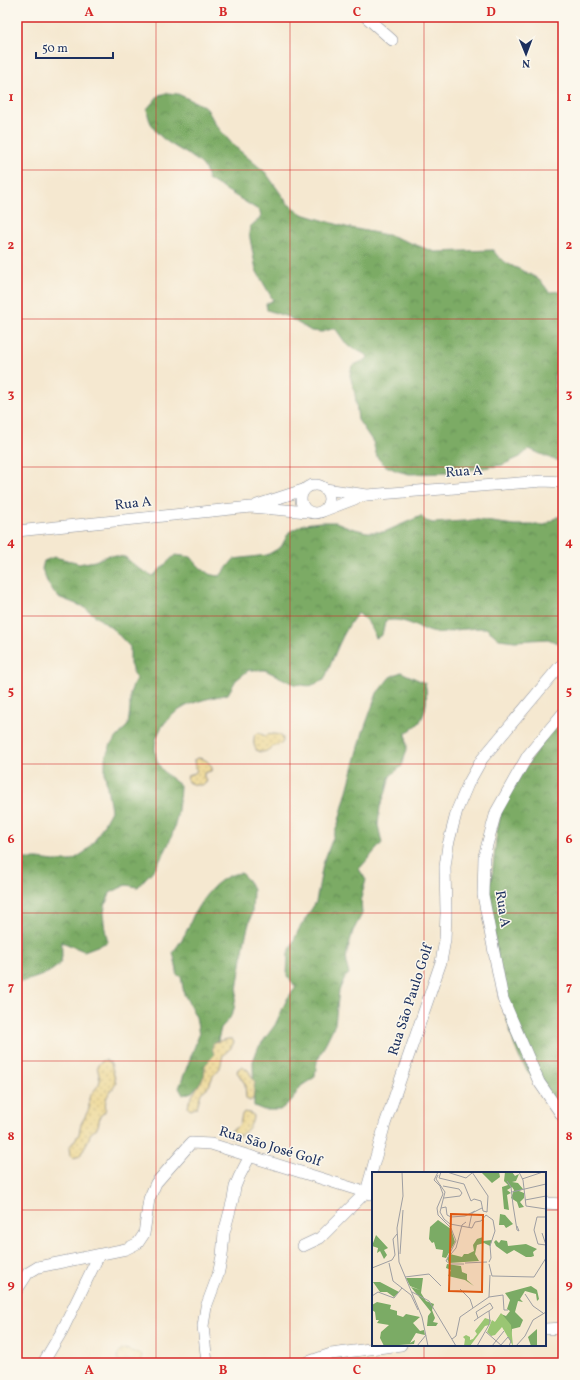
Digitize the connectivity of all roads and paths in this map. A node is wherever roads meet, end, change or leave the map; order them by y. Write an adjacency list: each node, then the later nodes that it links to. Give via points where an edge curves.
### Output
1 (366, 17): 2 (street)
2 (392, 40)
3 (563, 482): 6 (street, Rua A)
4 (325, 489): 5 (street, Rua A, via 311,485); 6 (street, Rua A); 8 (street, via 329,498)
5 (303, 490): 7 (street, Rua A); 9 (street, via 300,500)
6 (367, 494): 8 (street, Rua A)
7 (251, 507): 9 (street, Rua A); 10 (street, Rua A)
8 (323, 511): 9 (street, Rua A)
9 (308, 512)
10 (17, 531)
11 (560, 666): 15 (street, Rua São Paulo Golf, via 482,759 457,810 445,867 445,940 441,962 385,1124)
12 (563, 713): 13 (street, Rua A, via 528,755 496,812 484,856 483,895 503,999 539,1082)
13 (563, 1117)
14 (250, 1156): 17 (street, Rua São José Golf); 21 (street, Rua São José Golf, via 210,1144 190,1143 156,1183 149,1199 144,1234 138,1243 126,1249); 27 (street, via 235,1187 224,1233 218,1275 206,1307 203,1326)
15 (374, 1172)
16 (372, 1180): 17 (street, Rua São Paulo Golf)
17 (369, 1193): 20 (street, Rua São Paulo Golf, via 320,1238)
18 (546, 1204): 19 (street)
19 (563, 1204)
20 (303, 1246)
21 (102, 1254): 22 (street, via 38,1267 28,1273); 26 (street)
22 (17, 1290)
23 (563, 1328): 24 (street)
24 (546, 1329)
25 (393, 1346): 28 (street, via 331,1354)
26 (44, 1363)
27 (207, 1363)
28 (305, 1363)

